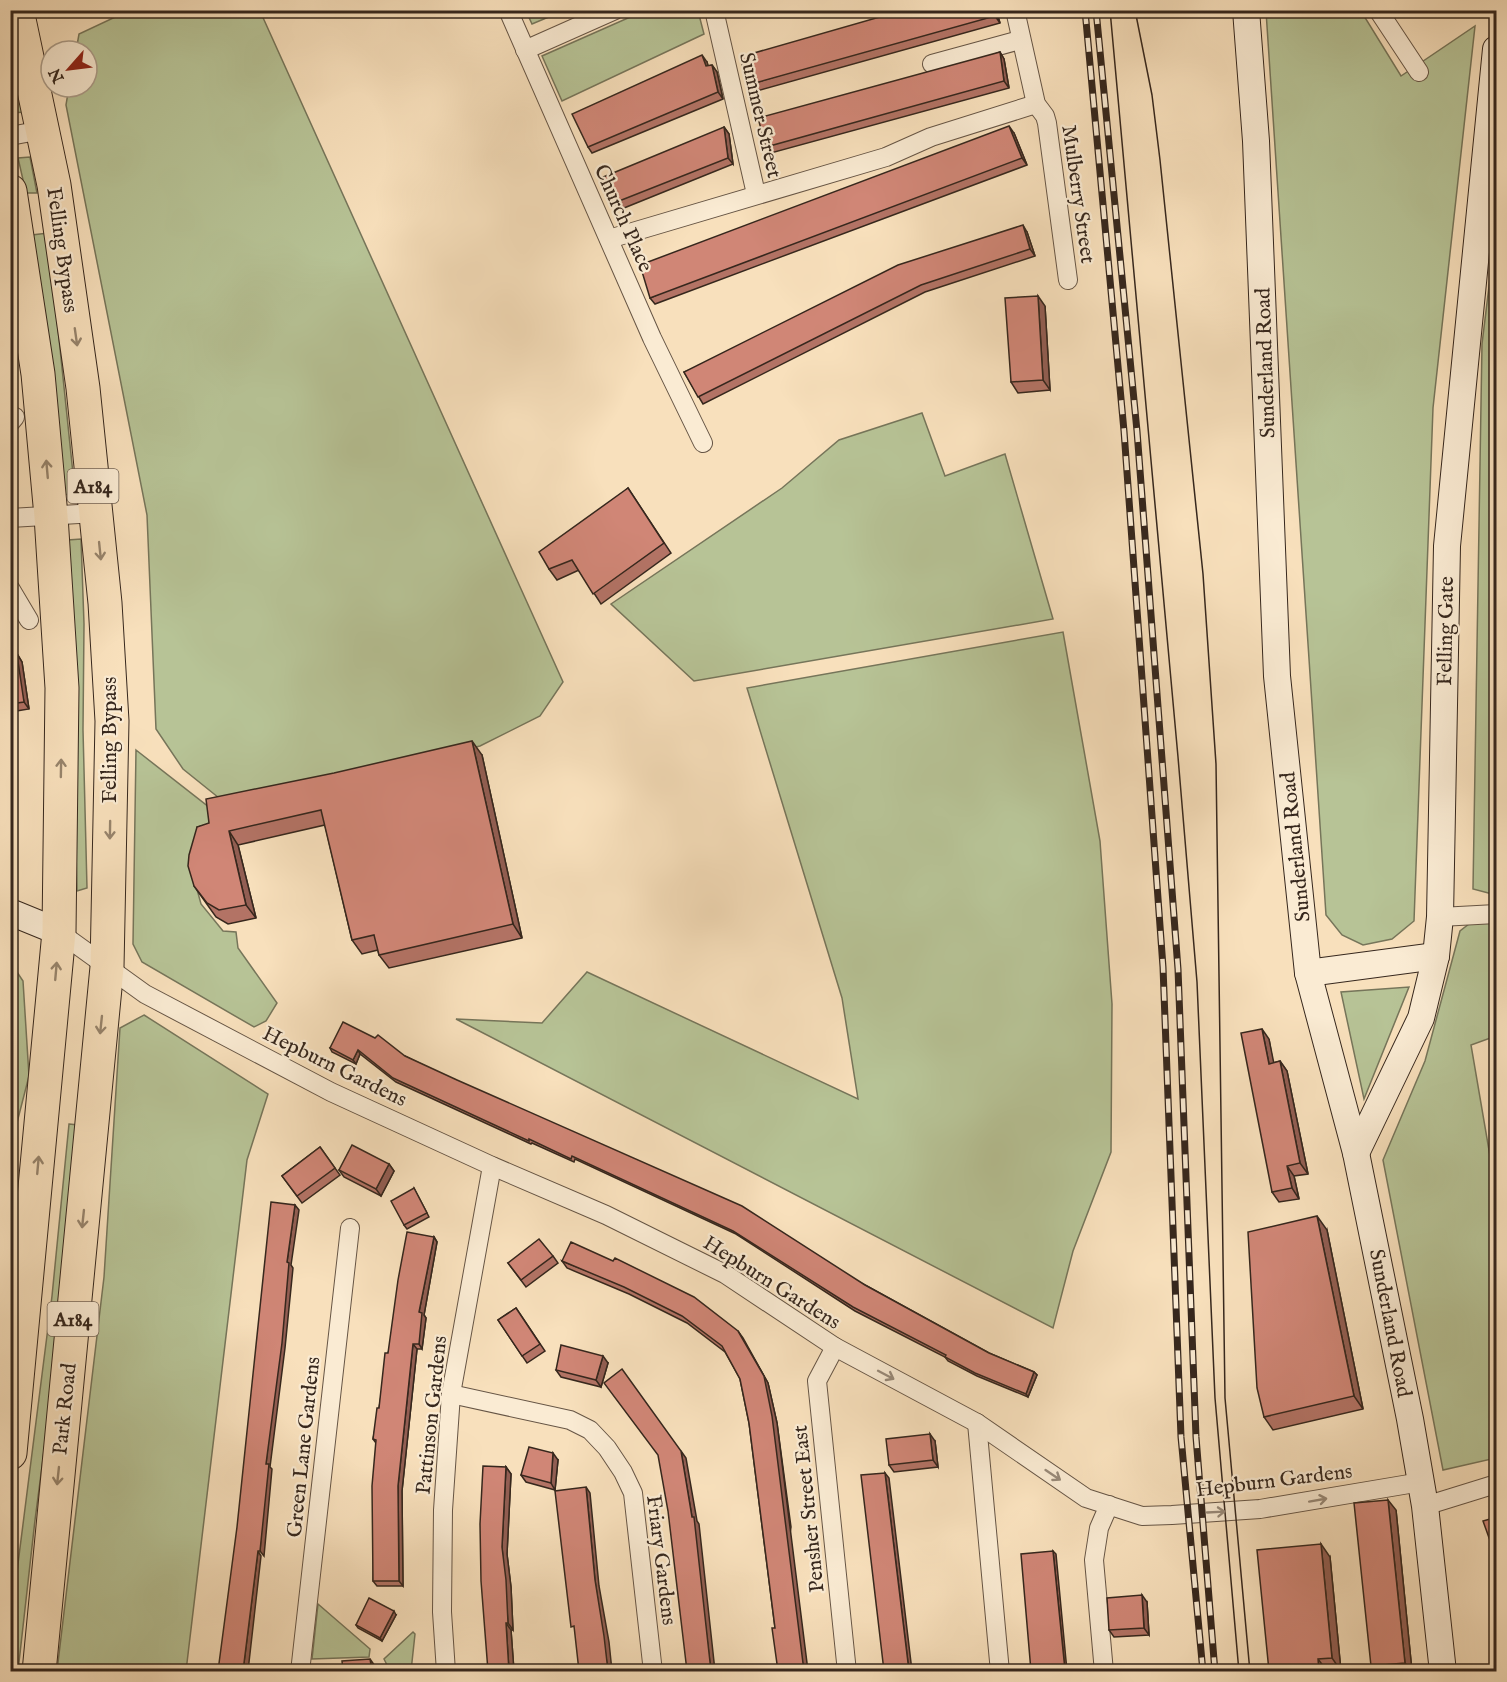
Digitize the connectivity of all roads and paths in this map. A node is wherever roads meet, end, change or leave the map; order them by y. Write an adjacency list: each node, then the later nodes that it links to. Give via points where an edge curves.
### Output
1 (17, 10): 15 (highway, Felling Bypass / A184)
2 (508, 10): 10 (street, Church Place)
3 (615, 10): 10 (street)
4 (714, 10): 17 (street, Summer Street)
5 (1015, 10): 8 (street, Mulberry Street)
6 (1246, 10): 32 (main road, Sunderland Road, via 1256,153 1277,676)
7 (1378, 10): 12 (street)
8 (1020, 40): 11 (street); 14 (street, Mulberry Street)
9 (1497, 48): 13 (main road, Felling Gate)
10 (525, 50): 18 (street, Church Place)
11 (932, 64)
12 (1419, 72)
13 (1494, 94): 28 (main road, Felling Gate, via 1447,546)
14 (1036, 104): 17 (street, via 931,137 886,157); 19 (street, Mulberry Street, via 1047,123)
15 (26, 133): 21 (highway, Felling Bypass / A184, one-way to 21, via 58,209)
16 (10, 191): 22 (highway, Felling Bypass / A184, one-way to 16, via 38,374)
17 (756, 195): 18 (street)
18 (609, 239): 20 (street, Church Place)
19 (1068, 280)
20 (703, 443)
21 (96, 513): 22 (street, A184); 31 (highway, Felling Bypass / A184, one-way to 31, via 112,721)
22 (51, 516): 23 (street); 29 (highway, Felling Bypass / A184, one-way to 22, via 62,688)
23 (10, 518)
24 (10, 588): 25 (street)
25 (29, 620)
26 (10, 912): 29 (main road)
27 (1497, 914): 28 (street)
28 (1440, 917): 30 (main road, Felling Gate)
29 (59, 932): 31 (street, Hepburn Gardens); 39 (highway, A184, one-way to 29)
30 (1436, 956): 32 (main road); 33 (main road, Felling Gate, via 1421,1018)
31 (107, 967): 34 (street, Hepburn Gardens, via 145,993 331,1092); 43 (highway, Park Road / A184, one-way to 43)
32 (1308, 973): 33 (main road, Sunderland Road)
33 (1356, 1154): 41 (main road, Sunderland Road)
34 (492, 1166): 36 (street, Hepburn Gardens, via 606,1215 725,1274); 37 (street, Pattinson Gardens)
35 (350, 1228): 44 (street, Green Lane Gardens)
36 (834, 1347): 38 (street, Hepburn Gardens, one-way to 38); 47 (street, Pensher Street East, via 816,1381)
37 (451, 1394): 45 (street, Pattinson Gardens, via 443,1510); 46 (street, Friary Gardens, via 570,1420 590,1431 607,1448 633,1493)
38 (977, 1423): 42 (street, Hepburn Gardens, one-way to 42, via 1086,1498); 48 (street)
39 (10, 1454)
40 (1497, 1484): 41 (street, Hepburn Gardens)
41 (1423, 1494): 42 (street, Hepburn Gardens, one-way to 41, via 1142,1516); 50 (main road, Sunderland Road)
42 (1109, 1505): 49 (street, via 1099,1528 1094,1560)
43 (39, 1671)
44 (300, 1671)
45 (446, 1671)
46 (653, 1671)
47 (847, 1671)
48 (1000, 1671)
49 (1104, 1671)
50 (1443, 1671)

